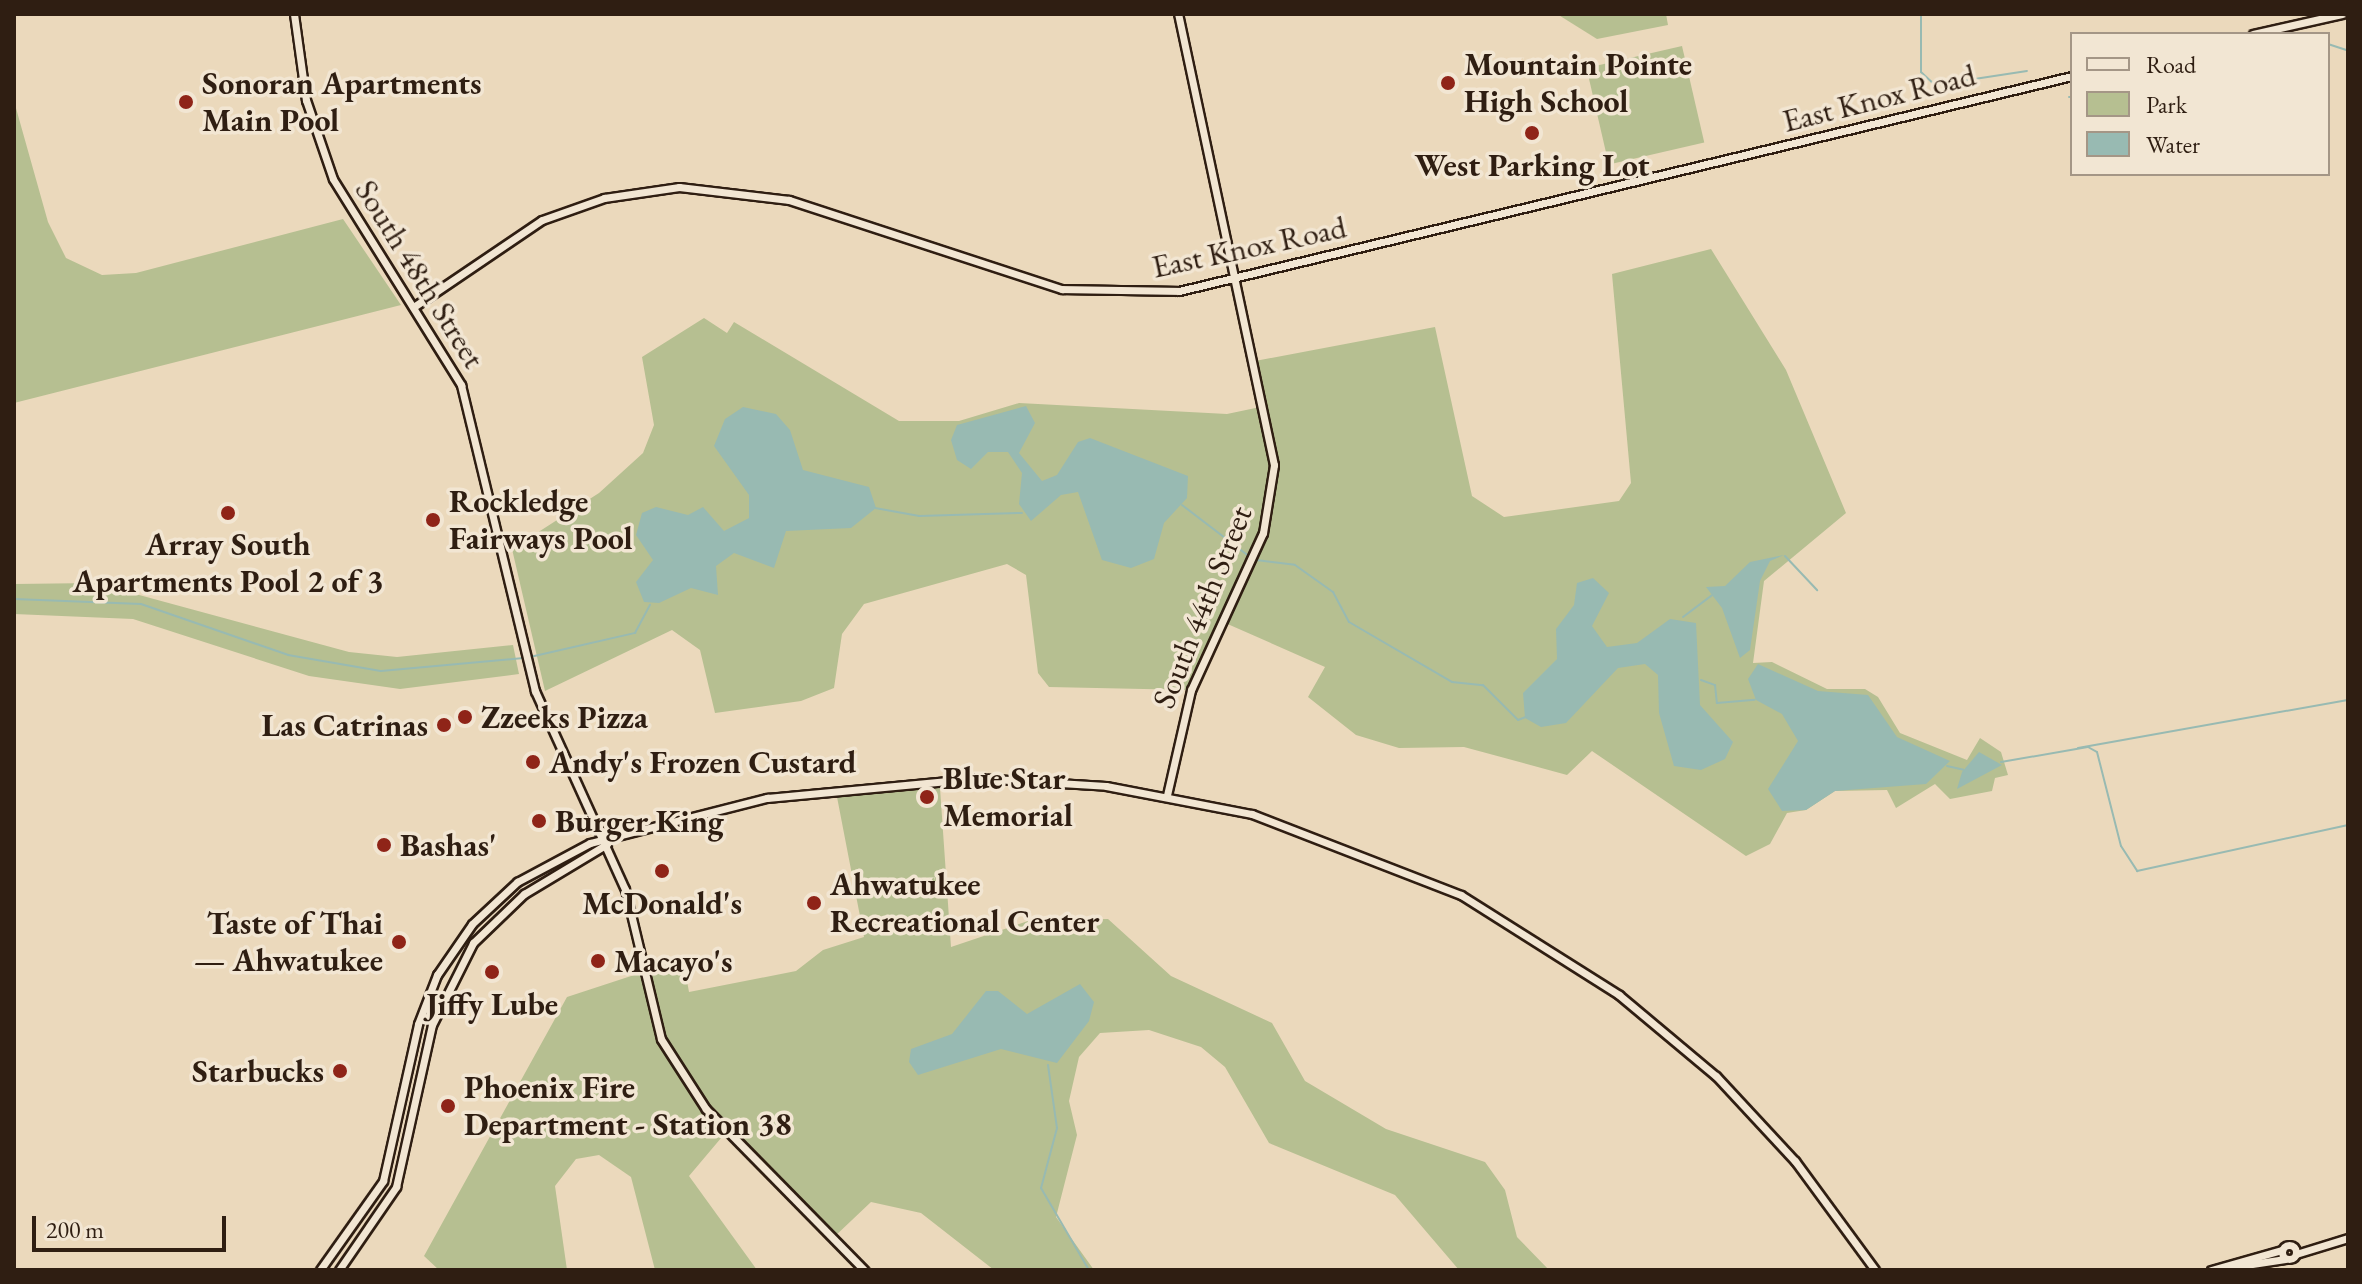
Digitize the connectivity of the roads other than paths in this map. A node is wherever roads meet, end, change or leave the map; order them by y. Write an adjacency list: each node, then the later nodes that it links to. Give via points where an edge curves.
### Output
1 (294, 14): 7 (main road, South 48th Street, via 304,91 325,160 357,226)
2 (1178, 14): 6 (main road, South 44th Street)
3 (2342, 14): 4 (main road)
4 (2262, 32)
5 (2070, 76): 6 (main road, East Knox Road)
6 (1237, 278): 7 (main road, East Knox Road, via 1146,294 1062,289 789,200 679,187 604,198 542,220); 8 (main road, South 44th Street, via 1273,442 1271,503 1252,564 1195,679)
7 (415, 306): 9 (main road, South 48th Street, via 461,385 535,691)
8 (1167, 795): 9 (main road, via 1043,780 866,783 691,815); 20 (main road, via 1252,814 1400,866 1518,927 1619,995 1716,1076 1769,1132)
9 (607, 844): 10 (main road, via 590,843 551,861 490,905 437,975); 11 (main road, via 524,894 481,934 449,982); 19 (main road, South 48th Street, via 631,914 651,1015 674,1065 727,1131)
10 (415, 1038): 11 (main road); 17 (main road, via 383,1181)
11 (428, 1040): 18 (main road, via 396,1187)
12 (2348, 1238): 14 (main road)
13 (2282, 1250): 14 (main road); 15 (main road); 16 (main road)
14 (2294, 1251): 15 (main road)
15 (2285, 1259): 16 (main road)
16 (2214, 1269)
17 (320, 1270)
18 (339, 1270)
19 (864, 1270)
20 (1875, 1270)

